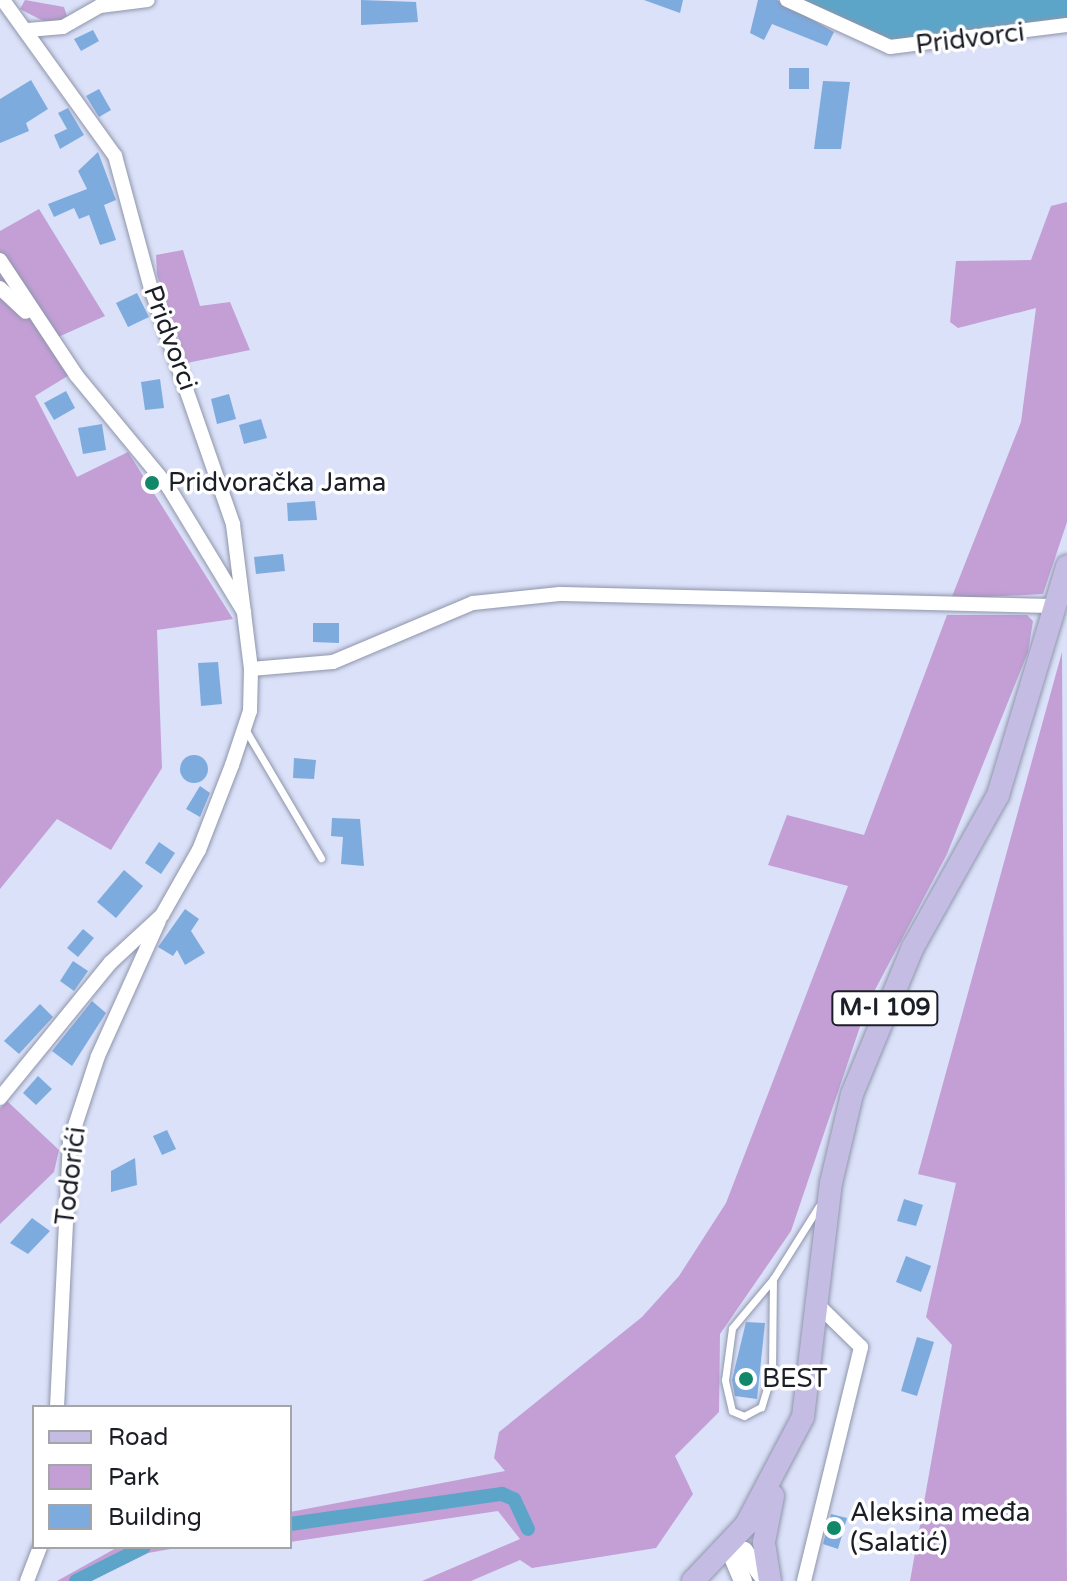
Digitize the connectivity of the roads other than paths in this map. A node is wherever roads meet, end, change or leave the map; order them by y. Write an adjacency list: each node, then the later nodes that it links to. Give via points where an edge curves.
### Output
1 (3, 0): 5 (street, Pridvorci)
2 (148, 0): 5 (street, via 100,6 63,27)
3 (787, 0): 4 (street, Pridvorci, via 890,47)
4 (1067, 25)
5 (28, 30): 11 (street, Pridvorci, via 115,156 151,289 233,524)
6 (0, 260): 8 (street)
7 (0, 288): 8 (street)
8 (38, 323): 11 (street, via 169,488)
9 (1067, 566): 10 (main road, M-I 109)
10 (1054, 606): 12 (street, via 546,595 473,603 333,662); 17 (main road, M-I 109, via 998,795 886,1005 852,1094)
11 (248, 620): 12 (street, Pridvorci)
12 (251, 669): 13 (street, Todorići)
13 (245, 729): 14 (lane); 15 (street, Todorići, via 199,850)
14 (321, 858)
15 (162, 915): 16 (street, Todorići, via 110,963); 22 (street, Todorići, via 98,1056 70,1141)
16 (0, 1098)
17 (831, 1183): 18 (lane); 19 (main road, M-I 109)
18 (773, 1279): 20 (lane); 20 (lane, via 732,1328 725,1380 732,1411 744,1416 761,1407)
19 (816, 1303): 21 (main road, M-I 109); 30 (street, via 861,1347)
20 (772, 1372): 21 (lane)
21 (812, 1383): 23 (main road, M-I 109)
22 (57, 1405)
23 (779, 1473): 24 (main road, M-I 109); 29 (main road, via 764,1527)
24 (728, 1546): 27 (main road, M-I 109); 28 (main road); 29 (main road, via 744,1551)
25 (39, 1549): 26 (street)
26 (27, 1581)
27 (693, 1581)
28 (743, 1581)
29 (769, 1581)
30 (804, 1581)

